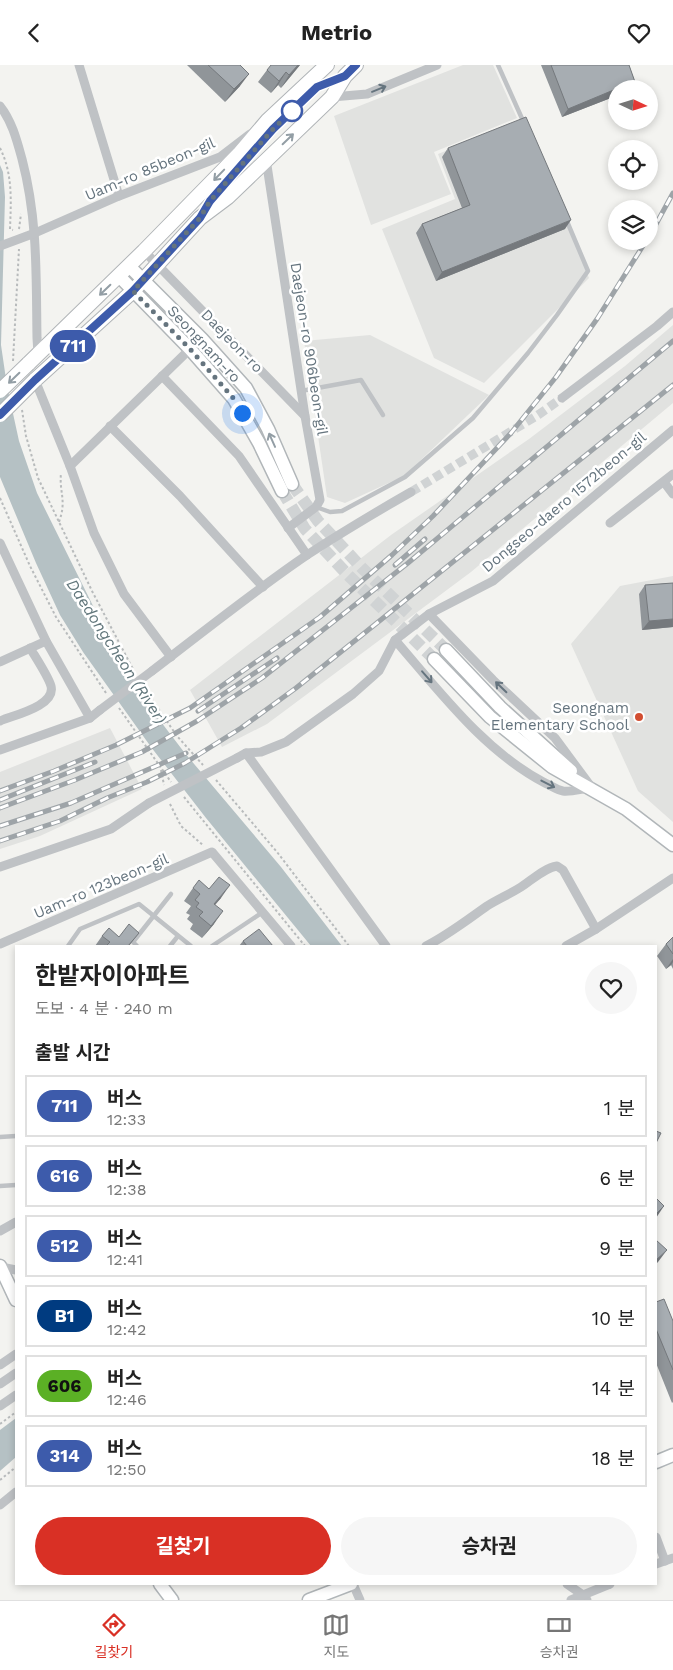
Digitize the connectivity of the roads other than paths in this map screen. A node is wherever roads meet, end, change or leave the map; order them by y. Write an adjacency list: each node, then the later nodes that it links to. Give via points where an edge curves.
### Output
1 (80, 65): 12 (street)
2 (327, 65): 9 (main road)
3 (356, 65): 6 (main road)
4 (437, 65): 7 (street, one-way to 4, via 367,94)
5 (498, 65): 10 (lane)
6 (345, 76): 7 (main road); 14 (lane, via 317,87 273,129 210,201)
7 (332, 97): 11 (main road, one-way to 7)
8 (0, 107): 15 (street, via 17,140 28,183)
9 (268, 120): 12 (street, Uam-ro 85beon-gil, via 220,157); 17 (main road, one-way to 17)
10 (526, 128)
11 (266, 159): 14 (main road, via 228,197); 28 (street, Daejeon-ro 906beon-gil)
12 (119, 197): 15 (street, Uam-ro 85beon-gil)
13 (565, 217): 40 (lane, via 588,271 528,353 473,418 405,477 342,511 330,512)
14 (200, 218): 18 (main road)
15 (35, 233): 16 (street, Uam-ro 85beon-gil, bridge); 24 (street, via 36,338)
16 (0, 246)
17 (144, 251): 18 (street, Daejeon-ro); 19 (main road)
18 (158, 265): 20 (main road); 32 (street, Daejeon-ro)
19 (124, 271): 20 (main road, Seongnam-ro); 21 (main road, Seongnam-ro); 24 (main road, one-way to 24)
20 (143, 280): 21 (main road); 23 (main road, Seongnam-ro, one-way to 20, via 234,399 287,488 268,429 246,388)
21 (133, 291): 23 (main road, Seongnam-ro); 26 (main road)
22 (673, 312): 29 (street)
23 (190, 349): 25 (street)
24 (33, 359): 27 (main road, one-way to 27, bridge)
25 (162, 376): 33 (street); 42 (street, via 239,456)
26 (35, 380): 30 (main road, bridge); 35 (street)
27 (0, 391)
28 (301, 391): 31 (lane, via 361,380); 32 (street, Daejeon-ro 906beon-gil)
29 (562, 398)
30 (0, 415)
31 (384, 415)
32 (305, 416): 40 (street, Daejeon-ro 906beon-gil, via 320,500)
33 (110, 427): 35 (street); 45 (street, via 180,496)
34 (673, 430): 46 (street, Dongseo-daero 1572beon-gil, via 493,581)
35 (70, 466): 51 (street, via 94,533 124,594)
36 (673, 474): 37 (street)
37 (664, 482): 39 (street); 41 (street)
38 (411, 492): 44 (street)
39 (673, 495)
40 (316, 507): 42 (street)
41 (610, 523)
42 (288, 528): 44 (street)
43 (0, 543): 47 (street)
44 (308, 555): 45 (street)
45 (263, 587): 51 (street)
46 (429, 615): 48 (street, Dongseo-daero 1572beon-gil); 58 (street, one-way to 46, via 554,738)
47 (46, 641): 49 (street); 54 (street)
48 (395, 641): 57 (street, via 379,671 354,694 286,742 261,752); 58 (street, one-way to 58, via 477,731 527,773 562,791)
49 (30, 648): 53 (street); 55 (street, via 51,687 51,696 45,703)
50 (446, 650): 58 (main road, via 500,707)
51 (171, 657): 54 (street, bridge)
52 (434, 659): 58 (main road, via 490,717 552,767)
53 (0, 662)
54 (90, 718): 56 (street)
55 (0, 721)
56 (0, 750)
57 (246, 753): 60 (street, bridge, via 149,803 111,829); 74 (street)
58 (592, 788): 59 (main road)
59 (673, 845)
60 (0, 867)
61 (673, 878): 65 (street)
62 (171, 894): 64 (lane)
63 (262, 912): 67 (street, Uam-ro 123beon-gil, via 212,852); 72 (lane); 73 (street)
64 (153, 916): 66 (lane); 68 (lane, via 139,904 80,929); 69 (lane, via 133,942)
65 (596, 929): 75 (street, via 563,870 557,866 542,872); 76 (street)
66 (178, 936): 70 (lane); 71 (lane)
67 (0, 944)
68 (69, 945)
69 (136, 945)
70 (171, 945)
71 (190, 945)
72 (213, 945)
73 (290, 945)
74 (385, 945)
75 (428, 945)
76 (568, 945)
77 (0, 1137): 78 (lane)
78 (15, 1137)
79 (0, 1185): 80 (lane)
80 (15, 1185)
81 (15, 1223): 82 (street)
82 (0, 1231)
83 (0, 1266): 84 (street); 85 (main road)
84 (15, 1270)
85 (3, 1282): 86 (main road)
86 (15, 1299)
87 (15, 1354): 88 (street)
88 (0, 1365)
89 (15, 1374): 90 (street)
90 (0, 1383)
91 (15, 1396): 92 (street)
92 (0, 1406)
93 (673, 1455): 94 (main road)
94 (657, 1461)
95 (15, 1493): 96 (street)
96 (0, 1505)
97 (657, 1539): 98 (street)
98 (669, 1559): 99 (street)
99 (657, 1564)
100 (161, 1585): 106 (main road)
101 (349, 1585): 107 (main road)
102 (352, 1585): 108 (street)
103 (568, 1585): 105 (street)
104 (608, 1585): 105 (street)
105 (585, 1597): 109 (street)
106 (172, 1600)
107 (309, 1600)
108 (360, 1600)
109 (571, 1600)

